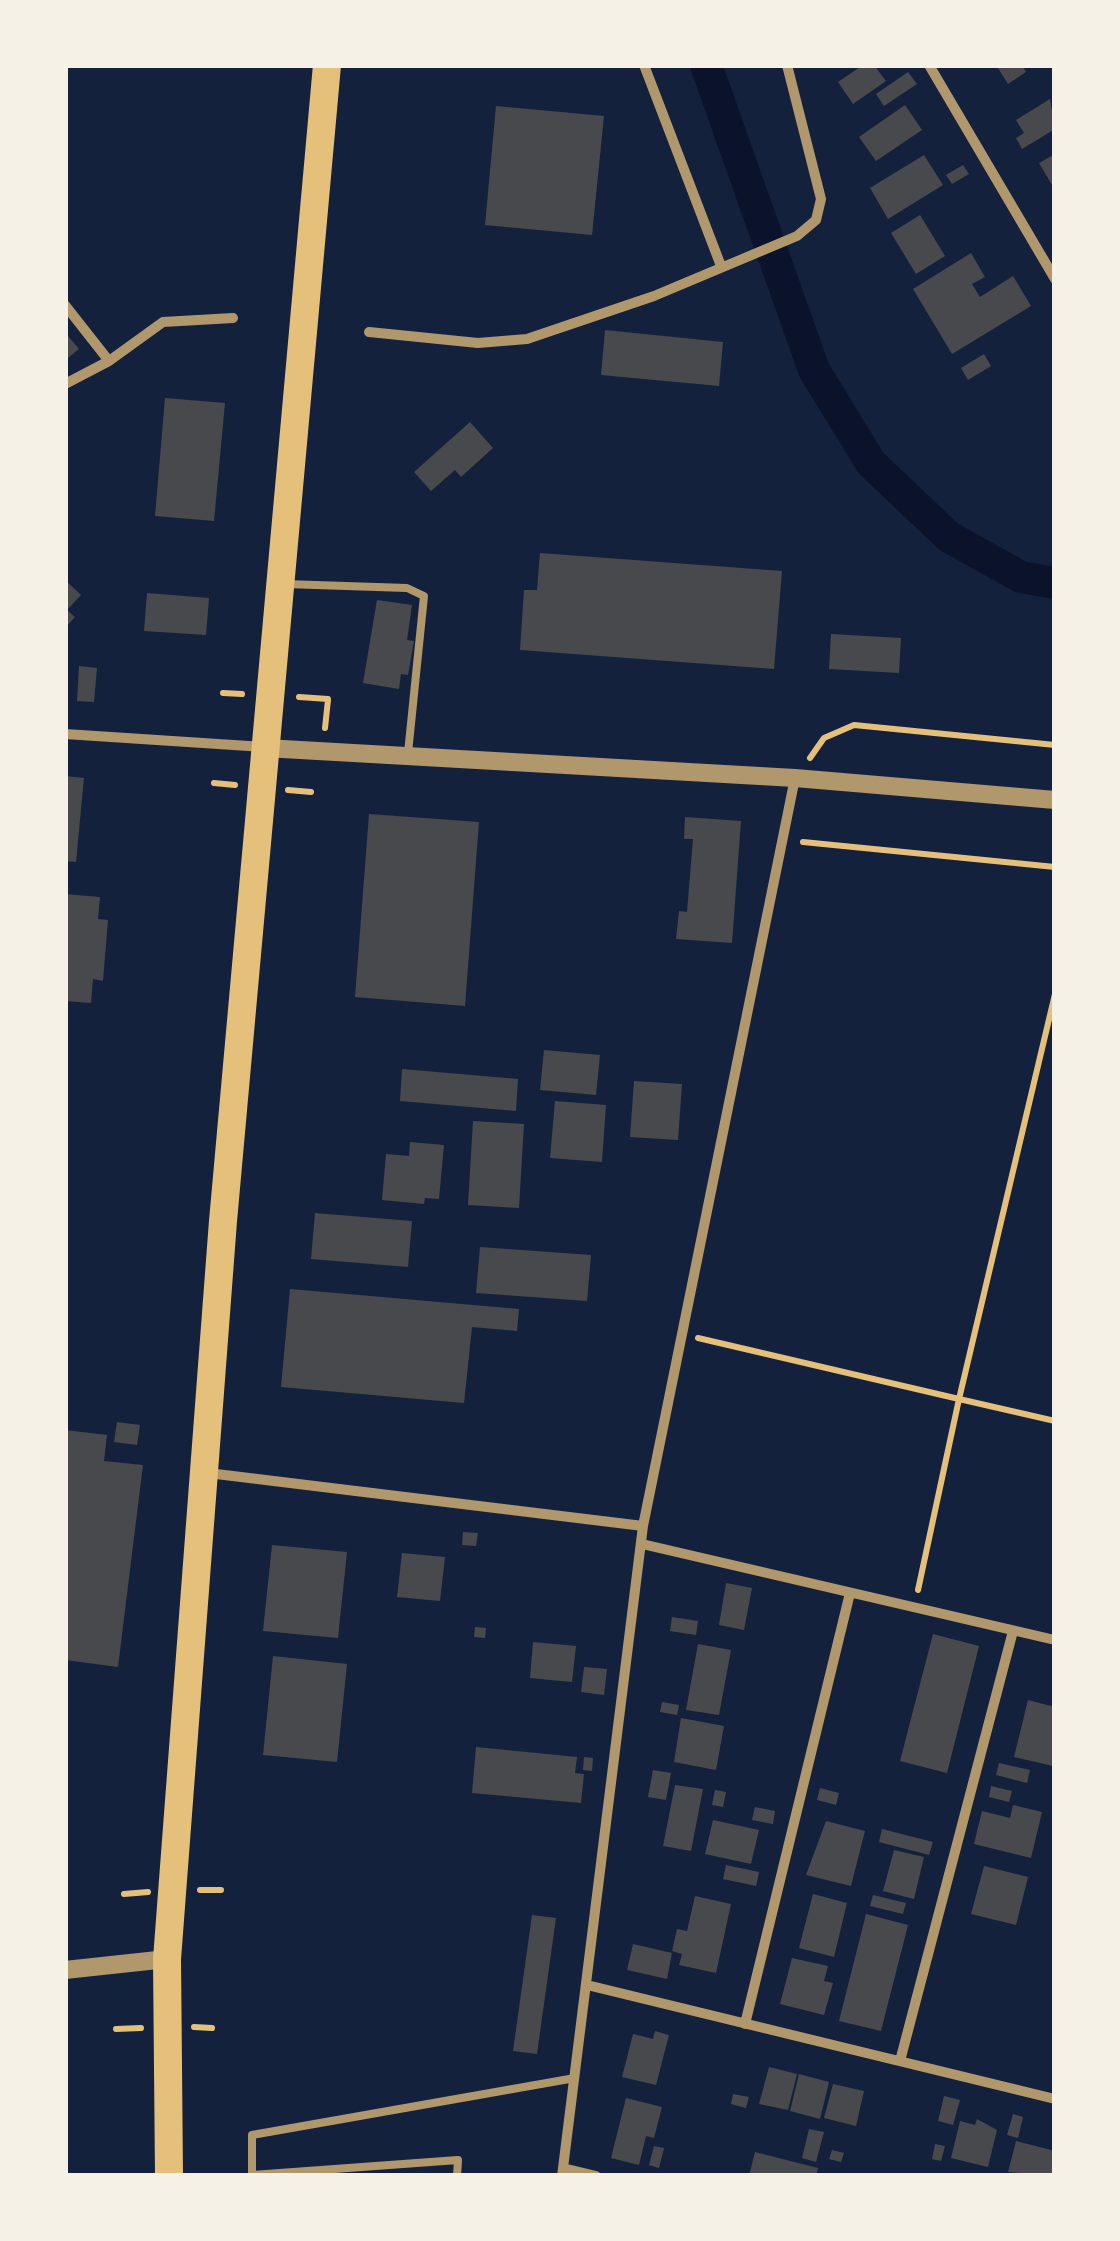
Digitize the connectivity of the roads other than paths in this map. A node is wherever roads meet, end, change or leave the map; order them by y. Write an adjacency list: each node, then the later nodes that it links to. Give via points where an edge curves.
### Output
1 (327, 65): 12 (highway)
2 (644, 65): 5 (street)
3 (787, 65): 5 (street, via 820,199 816,220 797,236)
4 (928, 65): 6 (street)
5 (721, 266): 9 (street, via 572,327 526,338 478,343)
6 (1055, 279)
7 (65, 306): 10 (street)
8 (233, 318): 10 (street, via 163,322)
9 (369, 332)
10 (109, 361): 11 (street)
11 (65, 384)
12 (281, 584): 14 (highway); 15 (lane, via 407,588 424,596)
13 (65, 734): 14 (street)
14 (265, 748): 15 (street); 18 (highway)
15 (408, 752): 16 (street)
16 (794, 778): 17 (street); 19 (street)
17 (1055, 800)
18 (206, 1473): 19 (street); 24 (highway)
19 (643, 1526): 20 (street)
20 (642, 1544): 21 (street); 26 (street)
21 (850, 1593): 22 (street); 27 (street)
22 (1013, 1630): 23 (street); 28 (street)
23 (1055, 1640)
24 (167, 1959): 25 (street); 32 (highway)
25 (65, 1970)
26 (588, 1985): 27 (street); 29 (street)
27 (745, 2024): 28 (street)
28 (900, 2060): 30 (street)
29 (575, 2078): 31 (street); 33 (lane, via 252,2136)
30 (1055, 2099)
31 (563, 2172): 35 (street)
32 (169, 2176)
33 (252, 2176): 34 (lane, via 458,2160)
34 (456, 2176)
35 (596, 2176)

